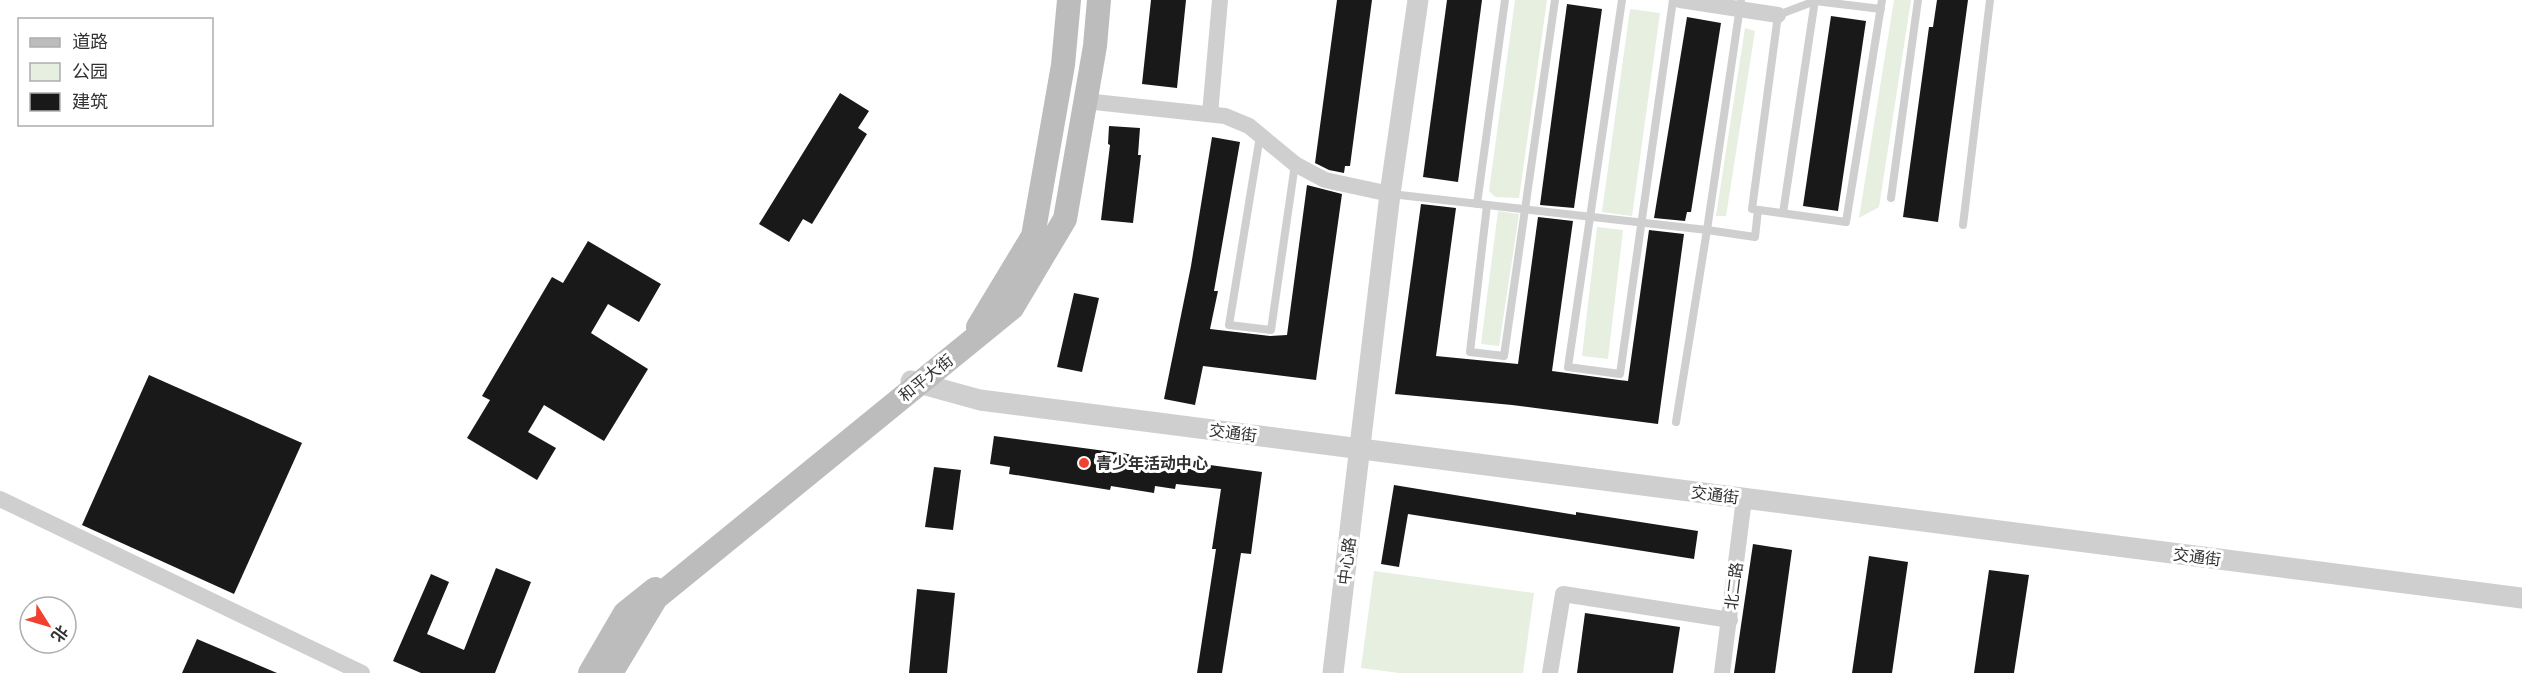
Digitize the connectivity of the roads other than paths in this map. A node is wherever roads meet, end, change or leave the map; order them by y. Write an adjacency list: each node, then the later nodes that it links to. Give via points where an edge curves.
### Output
1 (1069, 0): 31 (main road, 和平大街, via 1063,65 1033,236 981,324)
2 (1099, 0): 16 (main road, 和平大街)
3 (1220, 0): 17 (street)
4 (1418, 0): 20 (street, 中心路)
5 (1505, 0): 22 (lane)
6 (1556, 0): 24 (lane)
7 (1622, 0): 27 (lane)
8 (1674, 0): 28 (lane)
9 (1680, 0): 13 (street)
10 (1918, 0): 21 (lane)
11 (1990, 0): 29 (lane)
12 (1815, 1): 14 (lane); 15 (lane); 26 (lane)
13 (1741, 4): 15 (street); 30 (lane)
14 (1881, 4): 26 (lane, via 1846,222)
15 (1778, 15): 25 (lane, via 1752,209)
16 (1085, 101): 17 (street); 31 (main road, 和平大街, via 1065,219 1012,308)
17 (1210, 114): 18 (street, via 1249,126)
18 (1260, 135): 19 (street); 19 (lane, via 1229,325 1271,330)
19 (1295, 164): 20 (street, via 1325,180)
20 (1390, 194): 22 (lane); 33 (street, 中心路)
21 (1891, 198)
22 (1477, 204): 23 (lane)
23 (1487, 205): 24 (lane); 24 (lane, via 1470,352 1504,356)
24 (1524, 210): 27 (lane)
25 (1758, 210): 26 (lane); 30 (lane, via 1755,237)
26 (1783, 213)
27 (1590, 217): 28 (lane); 28 (lane, via 1568,367 1620,374)
28 (1641, 223): 30 (lane)
29 (1963, 225)
30 (1707, 231): 32 (lane)
31 (915, 382): 33 (street, 交通街, via 980,400); 39 (main road, 和平大街, via 625,614); 40 (main road, 和平大街, via 656,598)
32 (1676, 422)
33 (1360, 449): 35 (street, 交通街); 41 (street, 中心路)
34 (0, 499): 38 (street)
35 (1744, 499): 36 (street, 交通街); 37 (street, 北二路)
36 (2522, 598)
37 (1730, 620): 42 (street, via 1563,594); 43 (street, 北二路)
38 (362, 673)
39 (590, 673)
40 (611, 673)
41 (1333, 673)
42 (1550, 673)
43 (1722, 673)

